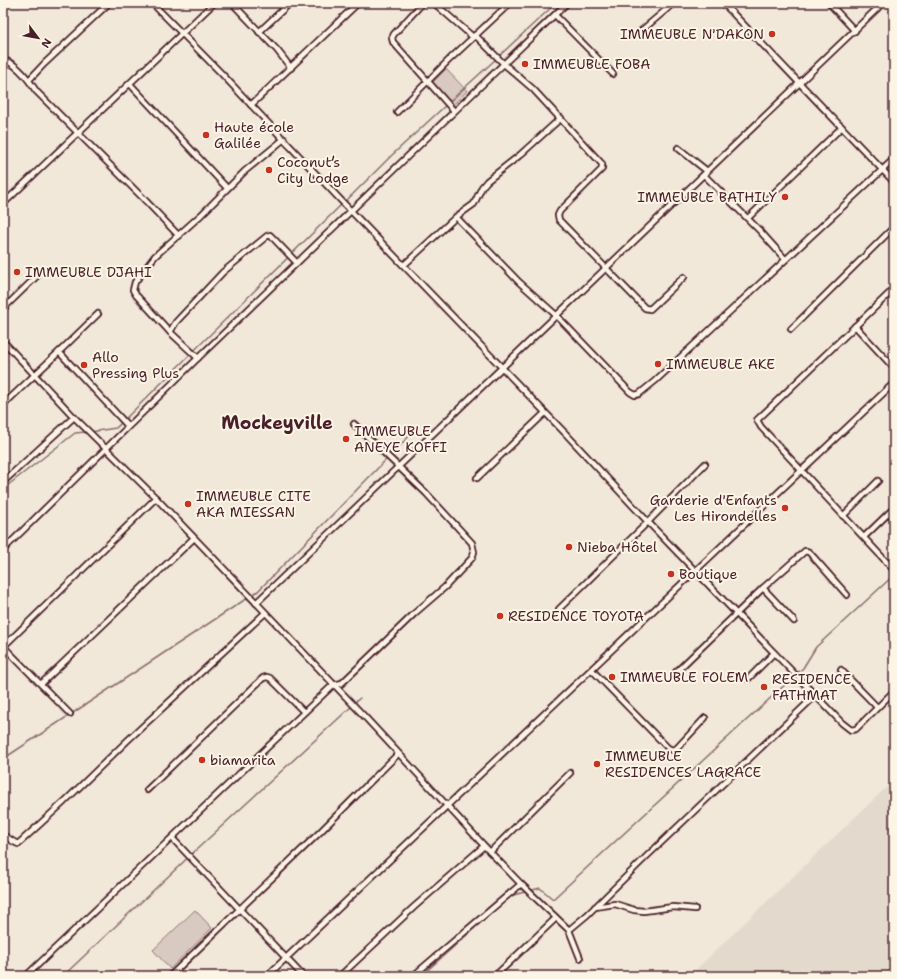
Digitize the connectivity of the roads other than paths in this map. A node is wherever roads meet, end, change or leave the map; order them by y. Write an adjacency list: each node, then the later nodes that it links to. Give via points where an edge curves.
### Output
1 (109, 3): 25 (street)
2 (152, 3): 19 (street)
3 (214, 3): 19 (street)
4 (232, 3): 17 (street)
5 (290, 3): 17 (street)
6 (357, 3): 23 (street)
7 (420, 3): 26 (street, via 392,38)
8 (434, 3): 20 (street)
9 (510, 3): 20 (street)
10 (567, 3): 15 (street)
11 (674, 3): 18 (street)
12 (724, 3): 27 (street)
13 (829, 3): 16 (street)
14 (883, 3): 16 (street)
15 (554, 15): 22 (street); 24 (street)
16 (855, 31): 27 (street)
17 (259, 32): 23 (street)
18 (641, 32)
19 (181, 33): 28 (street); 29 (street)
20 (474, 36): 22 (street); 26 (street)
21 (3, 60): 25 (street)
22 (504, 64): 30 (street); 32 (street)
23 (291, 68): 29 (street)
24 (613, 74)
25 (29, 80): 34 (street, via 36,91)
26 (428, 81): 30 (street); 31 (street)
27 (800, 83): 33 (street); 39 (street)
28 (130, 84): 34 (street); 41 (street)
29 (251, 105): 35 (street)
30 (454, 111): 43 (street)
31 (397, 112)
32 (561, 118): 44 (street, via 487,181 474,204); 51 (street, via 603,166 560,211 559,220)
33 (842, 127): 38 (street); 45 (street)
34 (78, 133): 42 (street); 47 (street)
35 (284, 139): 41 (street); 43 (street)
36 (678, 148): 39 (street)
37 (894, 159): 38 (street)
38 (882, 170): 40 (street); 48 (street)
39 (705, 173): 45 (street); 51 (street)
40 (894, 182)
41 (227, 188): 47 (street)
42 (3, 204)
43 (351, 211): 49 (street); 50 (street)
44 (456, 217): 50 (street); 57 (street)
45 (748, 218): 48 (street)
46 (894, 227): 59 (street)
47 (179, 236): 60 (street, via 155,256 133,286 136,295)
48 (785, 259): 57 (street, via 636,396)
49 (296, 263): 60 (street, via 274,239 267,236 223,272 176,322); 63 (street)
50 (404, 265): 64 (street)
51 (605, 268): 53 (street, via 648,309); 57 (street)
52 (38, 275): 55 (street)
53 (684, 277)
54 (894, 289): 58 (street)
55 (3, 309)
56 (98, 314): 62 (street)
57 (556, 316): 64 (street)
58 (855, 326): 65 (street); 76 (street, via 757,420)
59 (791, 329)
60 (170, 332): 63 (street)
61 (3, 341): 66 (street)
62 (59, 352): 66 (street); 72 (street)
63 (198, 358): 72 (street)
64 (502, 367): 69 (street); 75 (street)
65 (894, 368)
66 (34, 374): 68 (street); 70 (street)
67 (894, 383): 76 (street)
68 (3, 405)
69 (545, 413): 77 (street); 83 (street)
70 (74, 417): 73 (street); 79 (street)
71 (354, 424): 75 (street)
72 (128, 426): 73 (street)
73 (107, 449): 80 (street); 86 (street)
74 (705, 464): 83 (street)
75 (399, 466): 91 (street); 103 (street, via 472,543 474,552 472,558 445,587 342,683)
76 (802, 470): 82 (street); 88 (street)
77 (477, 478)
78 (878, 481): 82 (street)
79 (3, 482)
80 (156, 498): 85 (street); 96 (street)
81 (894, 508): 84 (street)
82 (843, 516): 84 (street)
83 (648, 522): 88 (street); 92 (street)
84 (864, 537): 87 (street)
85 (194, 538): 91 (street); 102 (street)
86 (3, 550)
87 (894, 570)
88 (695, 571): 94 (street); 98 (street)
89 (763, 588): 90 (street, via 805,551); 94 (street); 95 (street)
90 (847, 595)
91 (256, 603): 93 (street)
92 (559, 609)
93 (265, 613): 103 (street); 114 (street, via 18,844)
94 (736, 614): 97 (street); 100 (street)
95 (794, 621)
96 (3, 646): 102 (street)
97 (774, 653): 101 (street); 105 (street)
98 (592, 670): 109 (street, via 668,748 677,748); 113 (street)
99 (841, 670): 106 (street)
100 (675, 673)
101 (748, 679)
102 (41, 684): 108 (street)
103 (333, 685): 107 (street); 110 (street)
104 (894, 691): 106 (street)
105 (815, 696): 106 (street, via 851,730 856,729); 119 (street, via 646,856)
106 (878, 708)
107 (304, 712): 112 (street, via 270,678 263,678); 115 (street)
108 (70, 714)
109 (705, 718)
110 (398, 754): 113 (street); 121 (street)
111 (570, 773): 117 (street)
112 (147, 790)
113 (447, 805): 116 (street); 125 (street)
114 (3, 835)
115 (172, 838): 121 (street); 126 (street)
116 (484, 846): 117 (street); 130 (street, via 414,906)
117 (490, 852): 118 (street)
118 (521, 884): 122 (street); 131 (street)
119 (596, 907): 120 (street, via 616,904 644,911 673,907); 123 (street)
120 (695, 909)
121 (240, 910): 125 (street); 127 (street)
122 (556, 918): 123 (street); 132 (street)
123 (570, 930): 124 (street)
124 (580, 958)
125 (286, 959): 128 (street); 129 (street)
126 (26, 976)
127 (170, 976)
128 (267, 976)
129 (303, 976)
130 (340, 976)
131 (413, 976)
132 (495, 976)

